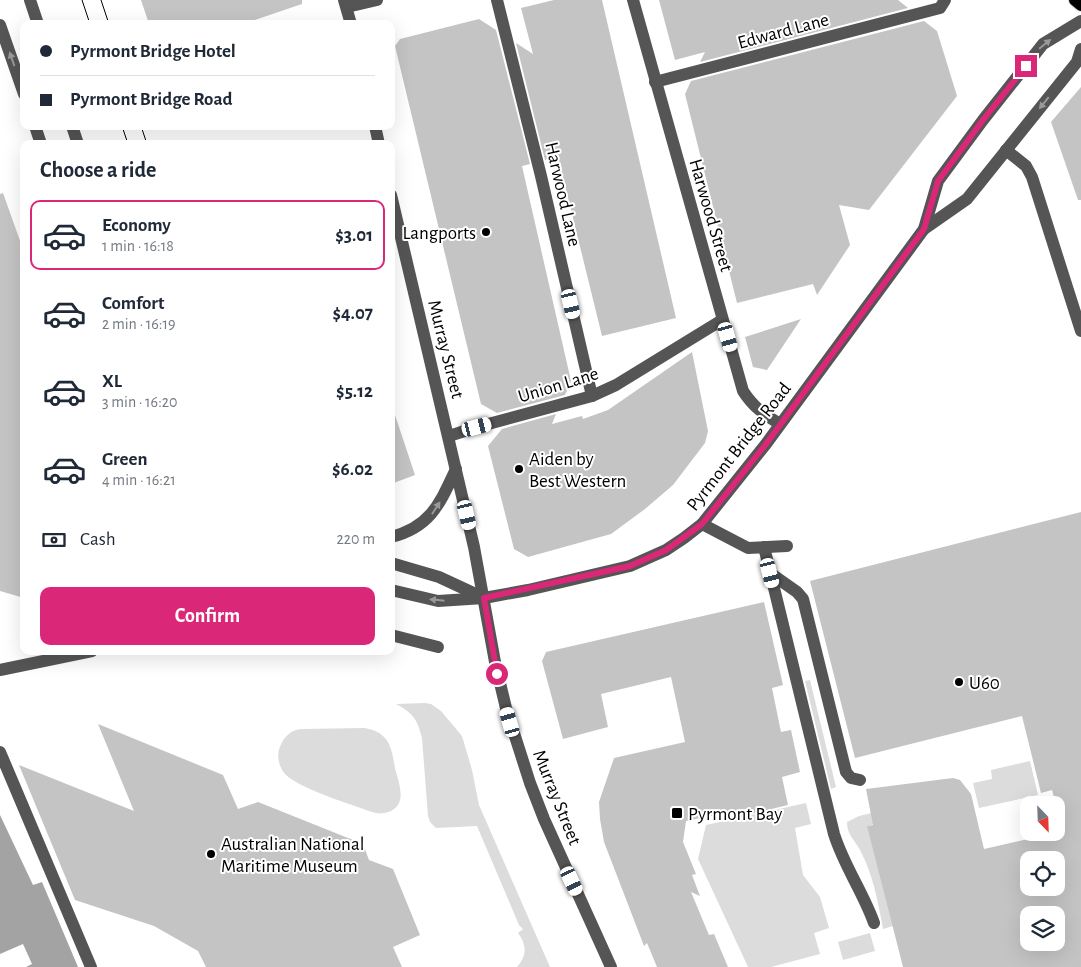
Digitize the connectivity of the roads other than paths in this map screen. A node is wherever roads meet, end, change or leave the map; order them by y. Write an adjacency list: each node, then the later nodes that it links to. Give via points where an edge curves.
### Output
1 (30, 0): 9 (street)
2 (377, 0): 7 (street)
3 (497, 0): 21 (street, Harwood Lane)
4 (633, 0): 15 (street, Harwood Street)
5 (945, 0): 15 (street, Edward Lane, via 940,8)
6 (1076, 0): 8 (main road)
7 (346, 4): 10 (street)
8 (1081, 4)
9 (37, 20)
10 (349, 20)
11 (1081, 21): 18 (street, Pyrmont Bridge Road, one-way to 11, via 938,181 983,120 1043,44)
12 (0, 25): 14 (street, one-way to 12)
13 (1081, 49): 16 (street, Pyrmont Bridge Road, one-way to 16, via 1077,62)
14 (20, 82)
15 (655, 82): 19 (street, Harwood Street)
16 (1006, 150): 18 (street, Pyrmont Bridge Road, via 967,199); 20 (street, via 1026,166 1032,177)
17 (395, 212): 23 (street, Murray Street)
18 (924, 229): 22 (street, Pyrmont Bridge Road)
19 (722, 320): 21 (street, Union Lane, via 616,385); 22 (street, Harwood Street, via 743,391 751,404)
20 (1081, 331)
21 (592, 396): 23 (street, Union Lane)
22 (780, 424): 25 (street, Pyrmont Bridge Road)
23 (449, 436): 24 (street, Murray Street)
24 (456, 469): 26 (street, one-way to 24, via 411,531 431,516); 32 (street, Murray Street)
25 (702, 524): 28 (street, via 748,548); 32 (street, Pyrmont Bridge Road, via 666,550 630,566)
26 (395, 536)
27 (788, 546): 28 (street)
28 (764, 547): 30 (street)
29 (395, 564): 32 (street, via 439,577)
30 (770, 573): 38 (street, via 804,598 846,772 851,778); 39 (street, via 837,844)
31 (395, 591): 32 (street, Pyrmont Bridge Road, one-way to 31, via 438,602)
32 (484, 598): 41 (street, Murray Street, via 497,674 530,783)
33 (395, 636): 34 (street)
34 (438, 647)
35 (73, 655): 36 (street)
36 (0, 670)
37 (0, 752): 40 (street)
38 (860, 780)
39 (874, 923)
40 (91, 967)
41 (611, 967)

